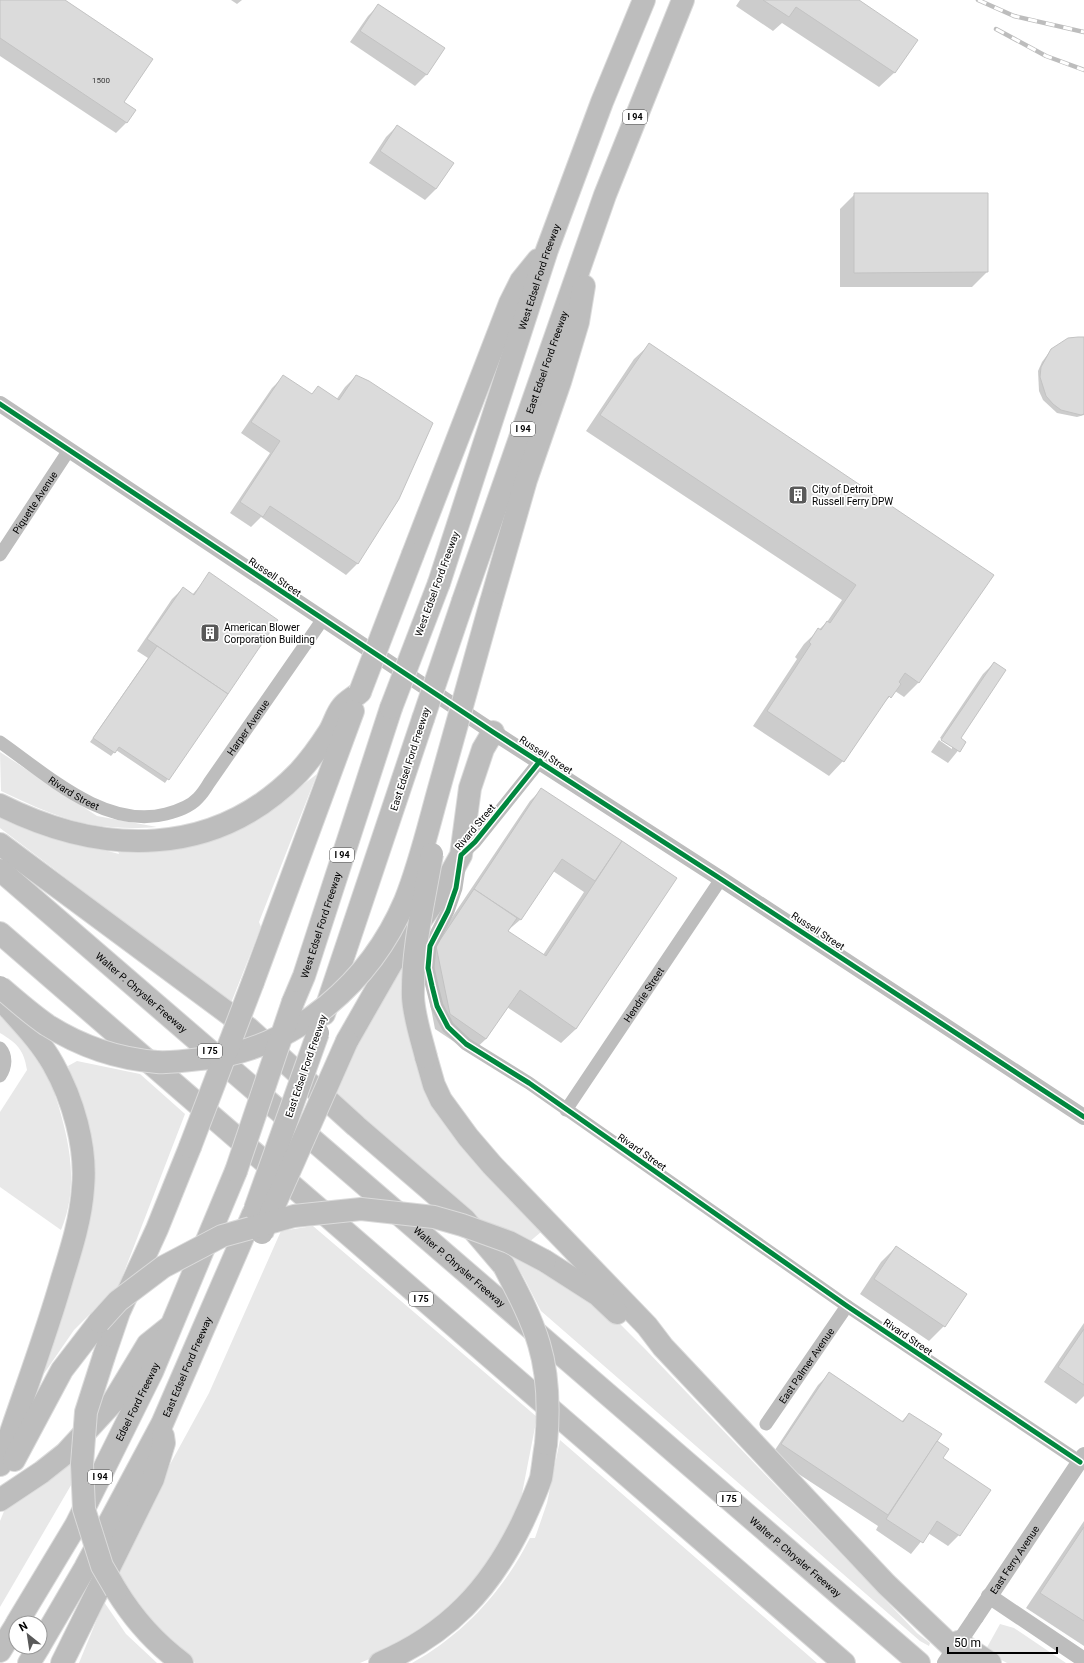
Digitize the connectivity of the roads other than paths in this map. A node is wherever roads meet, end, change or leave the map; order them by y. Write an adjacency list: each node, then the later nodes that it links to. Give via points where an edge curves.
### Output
1 (644, 0): 3 (highway, West Edsel Ford Freeway / I 94, via 602,102)
2 (683, 0): 4 (highway, East Edsel Ford Freeway / I 94, via 634,121)
3 (547, 250): 11 (highway, bridge, via 521,281 510,303 360,692); 27 (highway, West Edsel Ford Freeway / I 94, bridge, via 439,583 391,708 304,976)
4 (584, 257): 12 (highway, bridge, via 585,292 578,322 526,480); 28 (highway, East Edsel Ford Freeway / I 94, bridge, via 463,601 318,1033 256,1209)
5 (0, 404): 6 (street, Russell Street)
6 (69, 450): 7 (street, Piquette Avenue); 8 (street, Russell Street)
7 (0, 555)
8 (323, 619): 9 (street, Russell Street); 15 (street, Harper Avenue, via 197,799 178,811)
9 (493, 732): 13 (street, Russell Street); 17 (highway, via 483,749 470,788)
10 (0, 742): 15 (street, Rivard Street, via 82,799 112,812 140,818)
11 (328, 751): 14 (highway, via 267,800 214,830 183,838 123,842 85,836 55,828); 46 (highway, bridge, via 253,982 157,1229 119,1312 86,1412 82,1464 84,1509 102,1566 127,1608 166,1651)
12 (450, 751): 21 (highway, bridge, via 412,880 397,918 383,942 353,982 322,1011 272,1040 232,1055 158,1062 132,1058 91,1048 67,1037 45,1024); 31 (highway, bridge, via 414,963 413,998 418,1029 441,1100 492,1165 647,1326)
13 (540, 762): 17 (street, Rivard Street, via 475,842); 19 (street, Russell Street)
14 (0, 805)
15 (158, 816)
16 (0, 844): 47 (highway, bridge, via 248,1028 464,1220 504,1266 525,1306 539,1344 546,1380 548,1416 540,1478 528,1510 495,1572 462,1611 416,1644)
17 (461, 855): 25 (street, Rivard Street, via 456,888 448,911 430,946 428,968 437,1006 448,1027 466,1044 529,1083); 28 (highway, bridge, via 441,891 387,971 347,1041 261,1234)
18 (0, 870): 49 (highway, Walter P. Chrysler Freeway / I 75)
19 (721, 879): 25 (street, Hendrie Street); 26 (street, Russell Street)
20 (0, 934): 48 (highway, I 75)
21 (0, 987)
22 (0, 998): 35 (highway, via 53,1063 64,1087 75,1116 80,1140 84,1188 70,1252)
23 (2, 1053): 24 (street, via 5,1065)
24 (0, 1076)
25 (566, 1110): 29 (street, Rivard Street)
26 (1084, 1117)
27 (236, 1171): 30 (highway, Edsel Ford Freeway / I 94)
28 (232, 1266): 32 (highway, East Edsel Ford Freeway / I 94)
29 (846, 1306): 33 (street, East Palmer Avenue); 34 (street, Rivard Street)
30 (172, 1325): 37 (highway, via 148,1344 112,1402 66,1453); 39 (highway, Edsel Ford Freeway / I 94, via 152,1372 76,1525)
31 (663, 1347): 35 (highway, bridge, via 639,1333 598,1295 545,1261 509,1242 462,1225 434,1217 361,1209 294,1216 222,1236 163,1267 118,1301 62,1370); 40 (highway, via 886,1584)
32 (162, 1424): 41 (highway, I 94, via 85,1568); 45 (highway, via 164,1443 153,1479)
33 (766, 1424)
34 (1082, 1459): 38 (street, East Ferry Avenue)
35 (5, 1461): 36 (highway)
36 (0, 1492)
37 (0, 1500)
38 (989, 1596): 44 (street); 50 (street, East Ferry Avenue, bridge)
39 (21, 1615)
40 (927, 1622): 51 (highway); 52 (highway)
41 (48, 1631)
42 (8, 1638): 43 (highway, Edsel Ford Freeway / I 94)
43 (0, 1651)
44 (1084, 1660)
45 (62, 1663)
46 (182, 1663)
47 (380, 1663)
48 (844, 1663)
49 (920, 1663)
50 (945, 1663)
51 (969, 1663)
52 (990, 1663)

